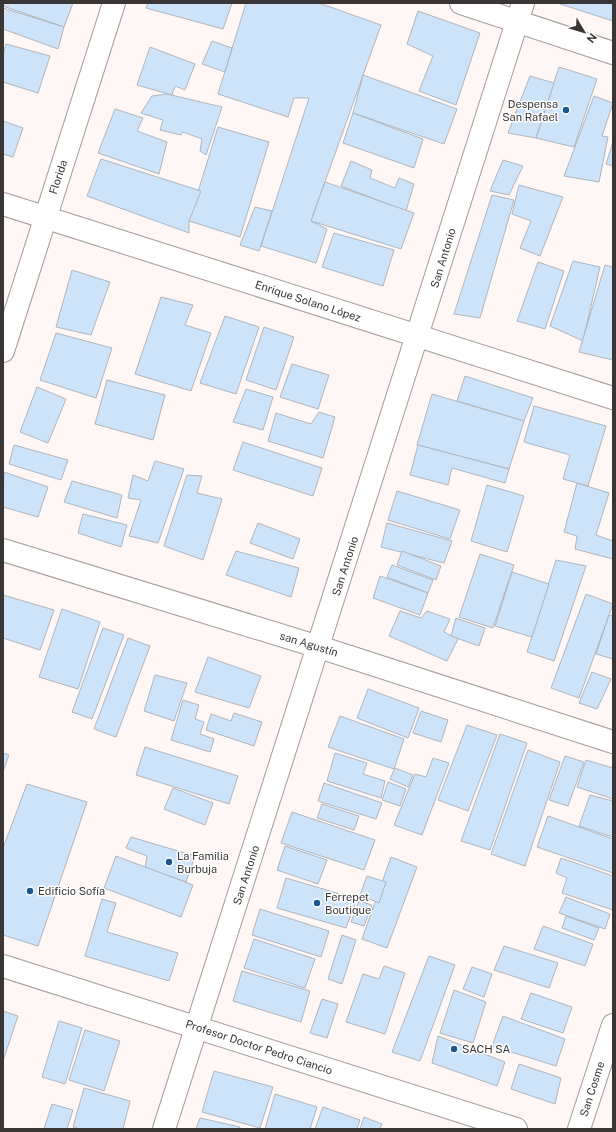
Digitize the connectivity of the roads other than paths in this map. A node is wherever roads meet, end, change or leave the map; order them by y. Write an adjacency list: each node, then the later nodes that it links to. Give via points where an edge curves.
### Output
1 (114, 3): 6 (street, Florida)
2 (461, 3): 3 (street)
3 (520, 13): 4 (street); 7 (street, San Antonio)
4 (613, 53)
5 (3, 204): 6 (street, Enrique Solano López)
6 (46, 217): 7 (street, Enrique Solano López); 8 (street, Florida)
7 (418, 336): 9 (street, Enrique Solano López); 11 (street, San Antonio)
8 (3, 351)
9 (613, 398)
10 (3, 550): 11 (street, san Agustín)
11 (319, 647): 12 (street, san Agustín); 15 (street, San Antonio)
12 (613, 742)
13 (3, 966): 15 (street, Profesor Doctor Pedro Ciancio)
14 (613, 1025): 18 (street, San Cosme)
15 (197, 1028): 16 (street, San Antonio); 17 (street, Profesor Doctor Pedro Ciancio)
16 (164, 1129)
17 (516, 1129)
18 (579, 1129)

